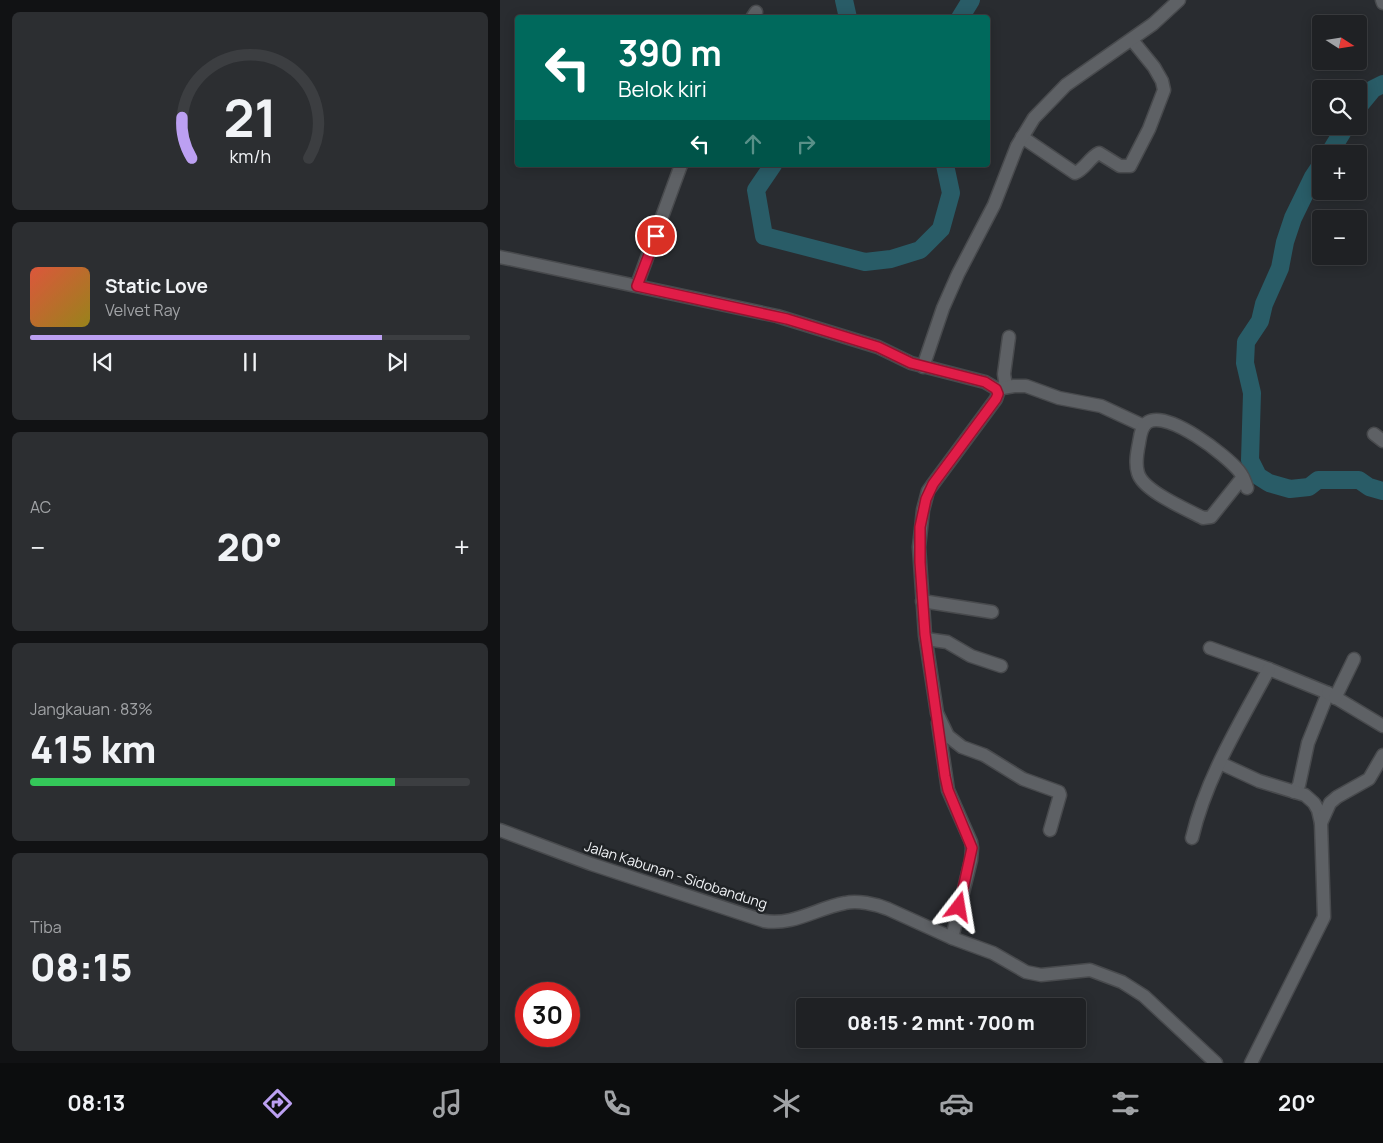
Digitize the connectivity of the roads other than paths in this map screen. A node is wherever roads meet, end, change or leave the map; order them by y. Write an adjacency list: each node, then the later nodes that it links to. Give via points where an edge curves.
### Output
1 (1179, 0): 2 (street)
2 (1132, 40): 3 (street, via 1062,89 1034,118); 3 (street, via 1154,67 1164,90 1130,166 1120,166 1099,153 1075,173)
3 (1022, 137): 8 (street, via 994,205 943,308)
4 (680, 167): 6 (street)
5 (500, 257): 6 (street)
6 (637, 286): 8 (street, via 787,319 878,347)
7 (1009, 337): 9 (street)
8 (923, 367): 9 (street)
9 (1001, 388): 10 (street, via 1026,386 1066,400 1093,404); 11 (street, via 928,491 920,537)
10 (1144, 426): 10 (street, via 1155,421 1183,428 1234,465 1245,482 1211,517 1203,518 1149,488 1141,480 1136,462)
11 (922, 602): 12 (street); 13 (street)
12 (992, 612)
13 (926, 639): 16 (street, via 947,642 971,656); 19 (street)
14 (1210, 648): 17 (street)
15 (1354, 659): 18 (street)
16 (1001, 666)
17 (1269, 669): 18 (street); 22 (street)
18 (1332, 695): 20 (street); 23 (street, via 1313,728 1299,785)
19 (937, 713): 26 (street, via 948,736 962,747 984,755 1024,779 1059,792); 28 (street, via 948,790 972,848)
20 (1383, 726)
21 (1383, 756): 24 (street, via 1369,779 1330,803)
22 (1220, 763): 23 (street, via 1259,781); 27 (street, via 1203,798)
23 (1294, 792): 24 (street, via 1305,795 1314,803)
24 (1321, 823): 30 (street, via 1324,917)
25 (500, 830): 28 (street, Jalan Kabunan - Sidobandung, via 598,867 764,921 786,922 845,903 856,903 885,908)
26 (1050, 830)
27 (1192, 838)
28 (952, 938): 29 (street, Jalan Kabunan - Sidobandung, via 993,953 1036,975 1090,970 1122,982 1144,996)
29 (1216, 1063)
30 (1250, 1063)

